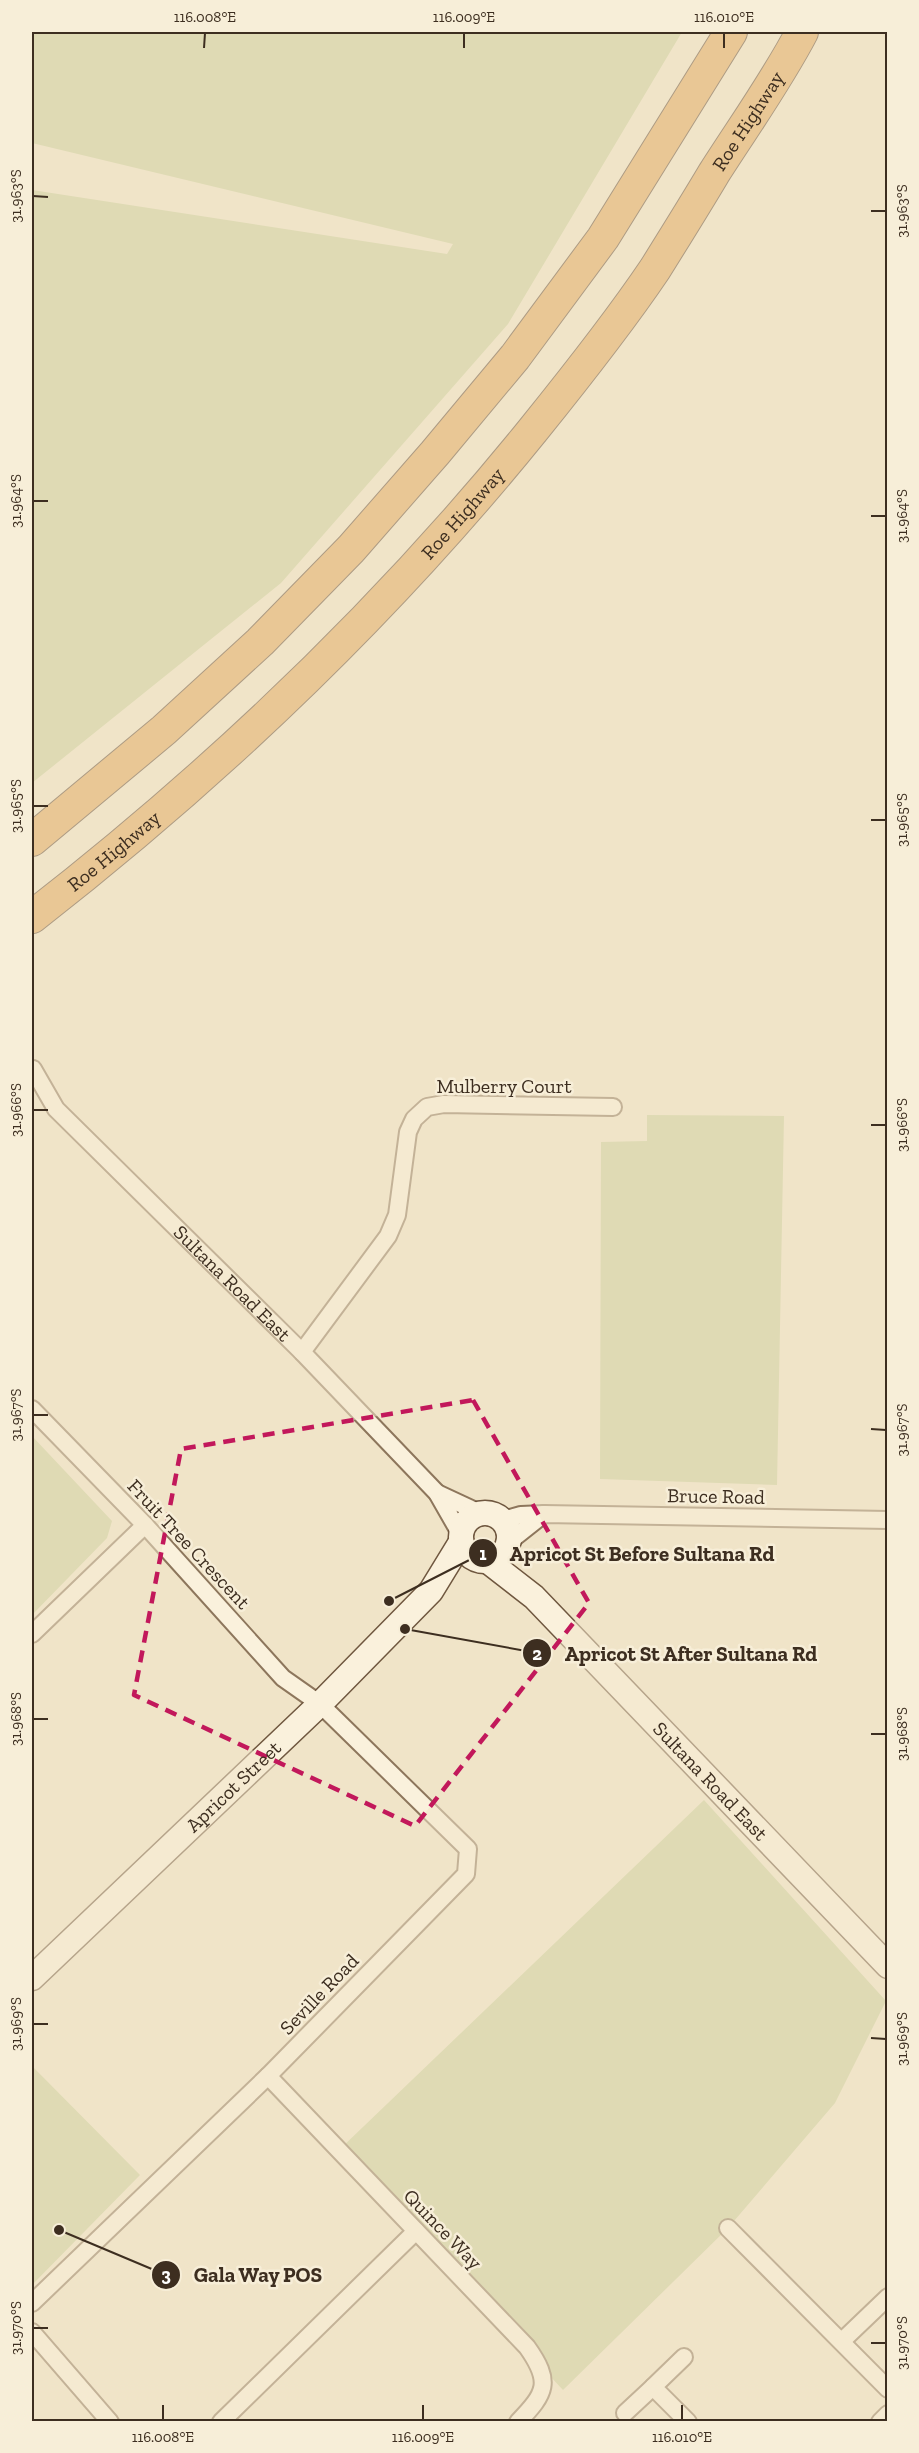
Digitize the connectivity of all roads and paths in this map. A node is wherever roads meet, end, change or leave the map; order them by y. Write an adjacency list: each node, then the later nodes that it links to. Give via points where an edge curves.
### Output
1 (731, 32): 3 (highway, via 603,238 515,357 427,462 351,549 260,642 164,730)
2 (802, 32): 4 (highway, Roe Highway, via 654,270 474,503 300,687 202,777)
3 (32, 840)
4 (32, 917)
5 (33, 1069): 7 (street, Sultana Road East, via 56,1109)
6 (613, 1107): 7 (street, Mulberry Court, via 427,1107 414,1119 408,1132 397,1215 388,1236)
7 (302, 1352): 9 (street, Sultana Road East)
8 (32, 1409): 11 (street, Fruit Tree Crescent)
9 (438, 1493): 12 (street, Sultana Road East); 13 (street, Sultana Road East)
10 (888, 1520): 13 (street, Bruce Road, via 521,1515)
11 (145, 1525): 15 (street); 16 (street, Fruit Tree Crescent, via 283,1678)
12 (461, 1538): 13 (street, via 471,1557); 13 (street, Apricot Street, via 469,1519); 14 (street, Apricot Street)
13 (495, 1541): 14 (street, Apricot Street); 17 (street, Sultana Road East, via 534,1597)
14 (431, 1591): 16 (street, Apricot Street)
15 (32, 1635)
16 (320, 1704): 18 (street, Apricot Street); 19 (street, Seville Road, via 468,1849 466,1874)
17 (888, 1966)
18 (32, 1978)
19 (268, 2076): 21 (street, Quince Way); 23 (street, Seville Road)
20 (728, 2228): 25 (street)
21 (416, 2231): 32 (street); 33 (street, Quince Way, via 527,2347 540,2366 543,2388 538,2401)
22 (888, 2297): 25 (street)
23 (32, 2303)
24 (32, 2332): 31 (street)
25 (842, 2340): 28 (street)
26 (684, 2357): 27 (street)
27 (653, 2387): 29 (street); 34 (street)
28 (888, 2389)
29 (626, 2414)
30 (888, 2414): 35 (street)
31 (110, 2421)
32 (221, 2421)
33 (518, 2421)
34 (688, 2421)
35 (880, 2421)

